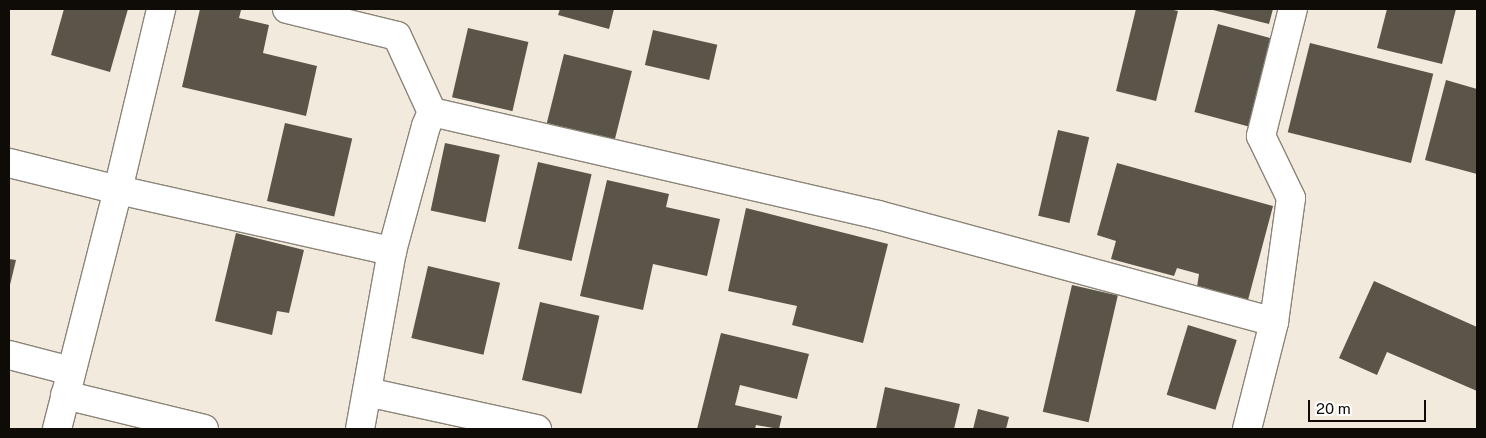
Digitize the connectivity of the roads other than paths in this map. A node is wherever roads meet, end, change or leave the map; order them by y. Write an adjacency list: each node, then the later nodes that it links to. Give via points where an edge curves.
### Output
1 (161, 9): 6 (street)
2 (287, 9): 4 (street, via 397,36)
3 (1293, 9): 8 (street, via 1261,136 1291,198)
4 (432, 112): 7 (street); 8 (street, via 878,215)
5 (9, 163): 6 (street)
6 (118, 190): 7 (street); 10 (street)
7 (392, 251): 11 (street)
8 (1274, 322): 16 (street)
9 (9, 355): 10 (street)
10 (68, 383): 12 (street); 13 (street)
11 (367, 392): 14 (street); 15 (street)
12 (57, 429)
13 (204, 429)
14 (360, 429)
15 (537, 429)
16 (1247, 429)

